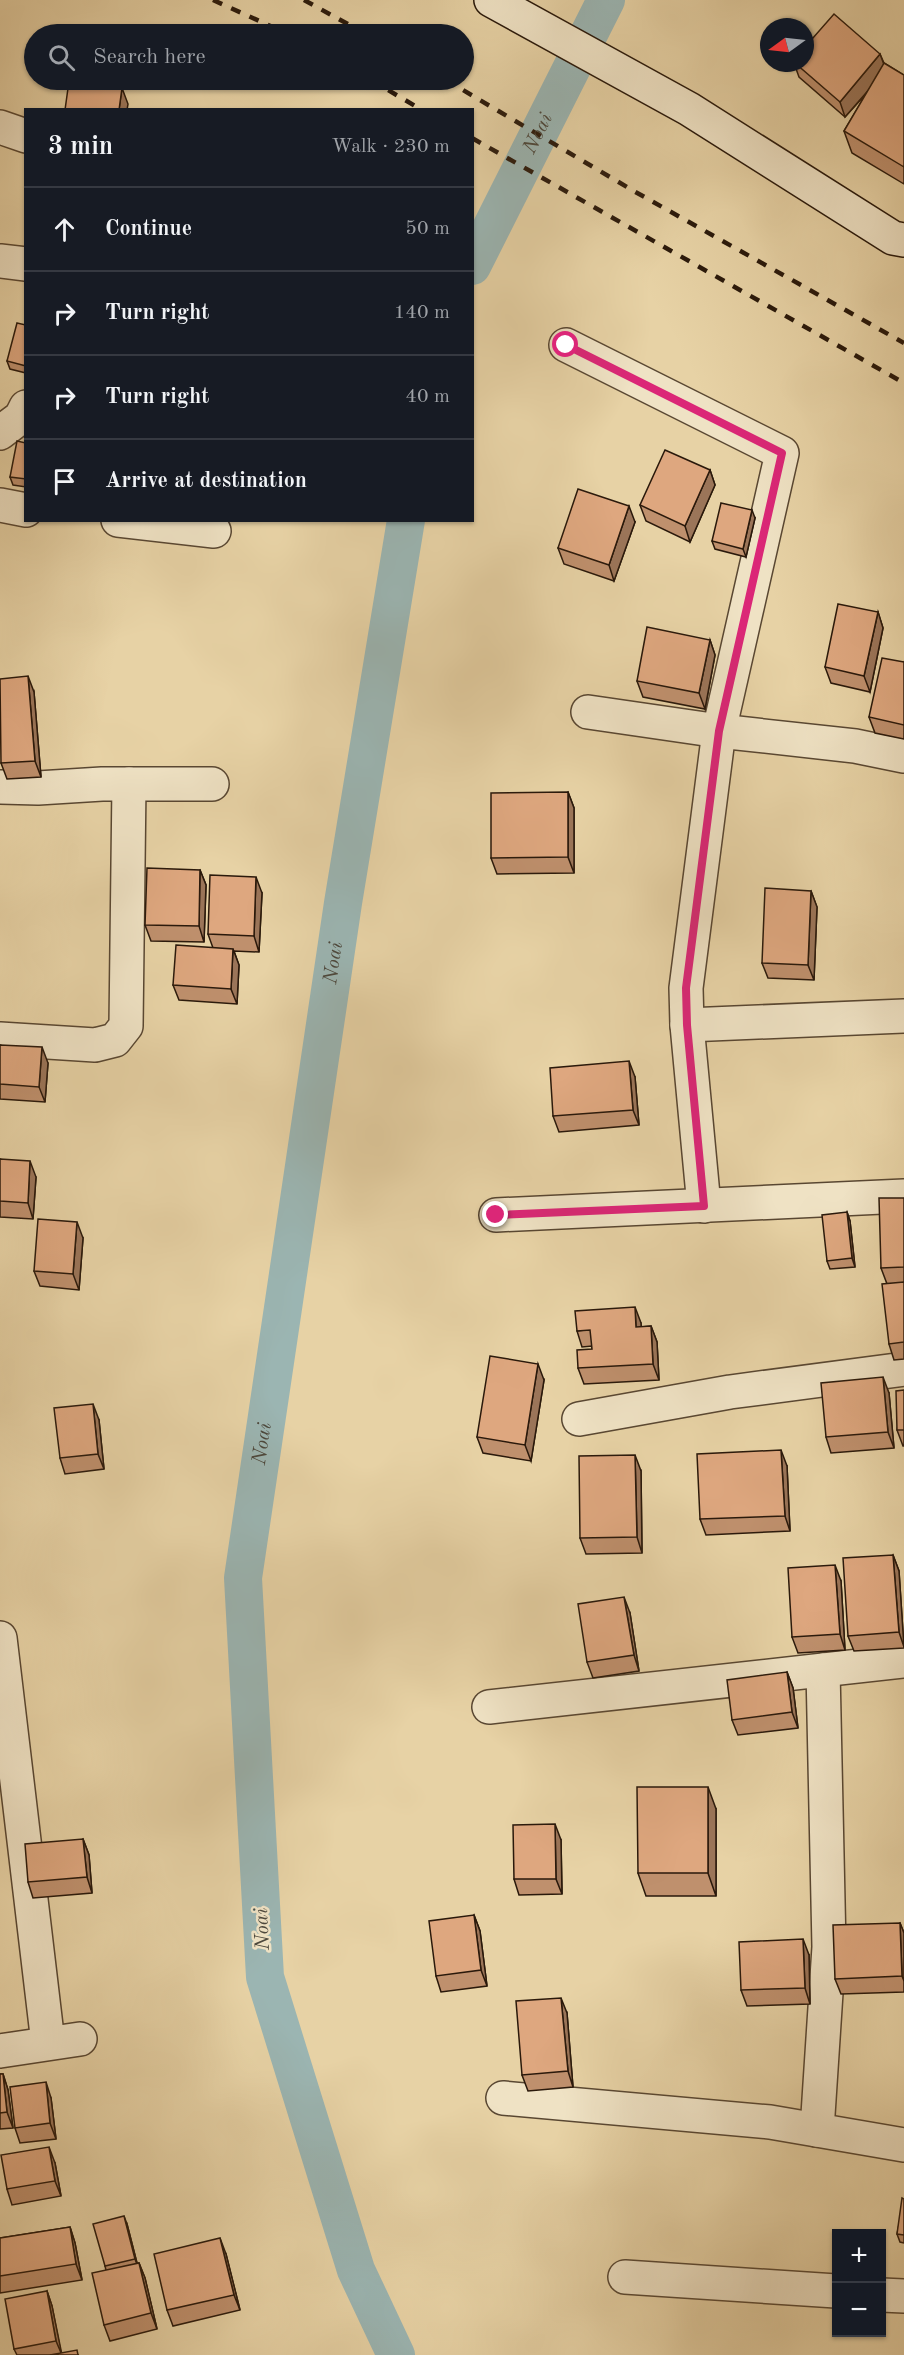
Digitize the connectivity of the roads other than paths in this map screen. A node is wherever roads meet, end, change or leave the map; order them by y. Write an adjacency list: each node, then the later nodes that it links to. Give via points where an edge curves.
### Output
1 (491, 0): 4 (street, via 689,109 893,238)
2 (0, 127): 3 (street)
3 (24, 135)
4 (904, 240)
5 (0, 261): 6 (street)
6 (24, 264)
7 (566, 345): 15 (street, via 782,453)
8 (24, 411): 9 (street)
9 (0, 433)
10 (0, 505): 11 (street)
11 (24, 510)
12 (135, 522): 13 (street)
13 (214, 531)
14 (588, 712): 15 (street)
15 (719, 731): 16 (street, via 855,746); 21 (street, via 686,988)
16 (904, 756)
17 (129, 784): 18 (street); 19 (street); 22 (street, via 126,1026 115,1040 95,1045)
18 (212, 784)
19 (0, 787)
20 (904, 1016): 21 (street)
21 (687, 1025): 24 (street)
22 (0, 1039)
23 (904, 1196): 24 (street)
24 (704, 1206): 25 (street)
25 (496, 1215)
26 (904, 1369): 27 (street, via 730,1392)
27 (579, 1419)
28 (0, 1638): 33 (street)
29 (904, 1661): 30 (street)
30 (823, 1670): 31 (street); 36 (street, via 829,1947)
31 (489, 1707)
32 (80, 2039): 33 (street)
33 (48, 2043): 34 (street)
34 (0, 2051)
35 (502, 2098): 36 (street, via 770,2122)
36 (817, 2130): 37 (street)
37 (904, 2145)
38 (626, 2277): 39 (street)
39 (832, 2291)
40 (886, 2295): 41 (street)
41 (904, 2296)

